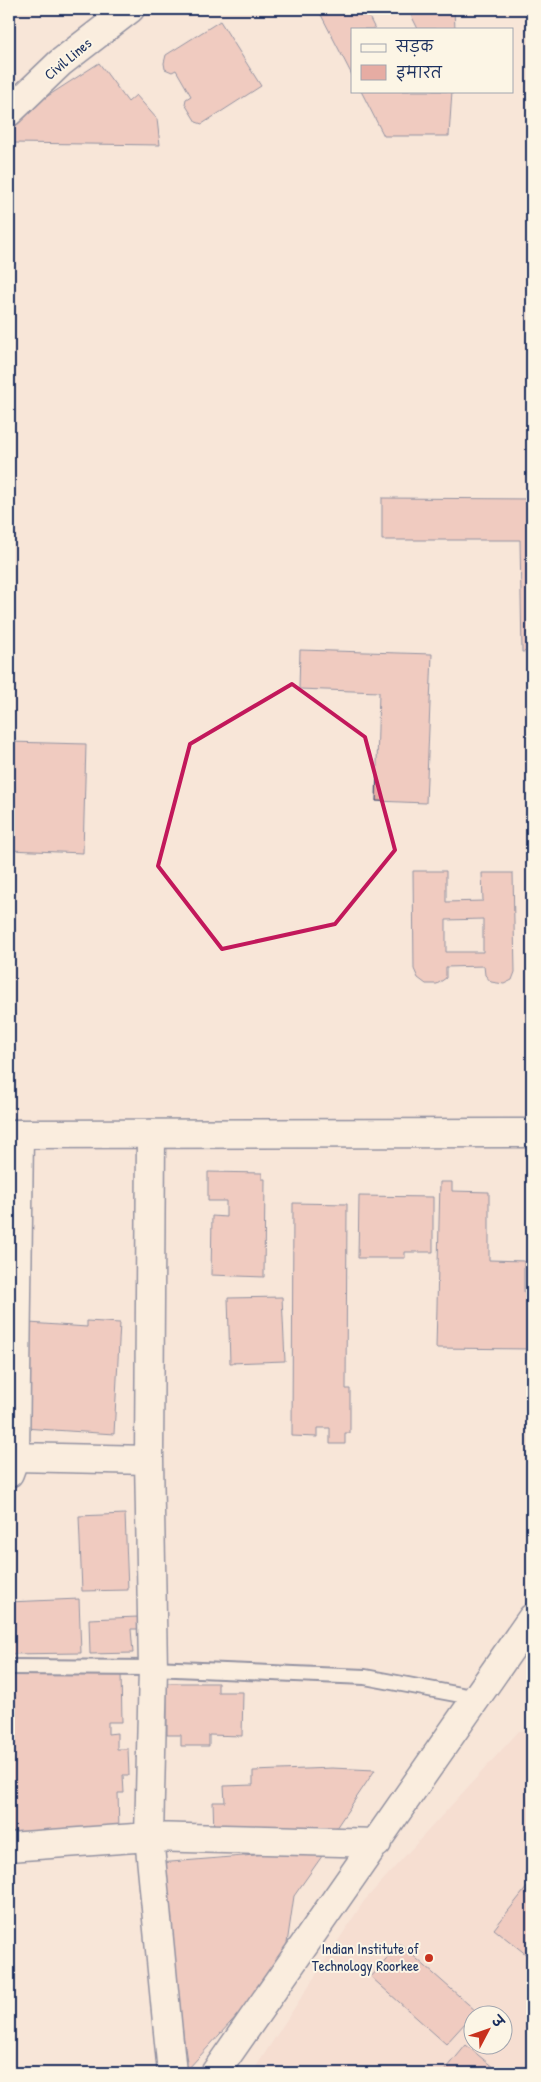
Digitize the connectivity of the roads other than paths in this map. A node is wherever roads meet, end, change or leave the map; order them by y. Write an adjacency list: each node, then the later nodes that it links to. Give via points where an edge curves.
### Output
1 (130, 9): 2 (street, Civil Lines, via 60,63)
2 (9, 112)
3 (532, 1133): 5 (street)
4 (14, 1134): 5 (street); 7 (street)
5 (151, 1134): 6 (street)
6 (149, 1460): 7 (street); 10 (street)
7 (12, 1465)
8 (532, 1618): 11 (street)
9 (9, 1668): 10 (lane)
10 (153, 1668): 11 (lane, via 365,1677); 12 (street)
11 (476, 1698): 13 (street)
12 (149, 1837): 13 (street); 14 (street); 15 (street)
13 (377, 1842): 16 (street)
14 (9, 1846)
15 (172, 2073)
16 (215, 2073)

